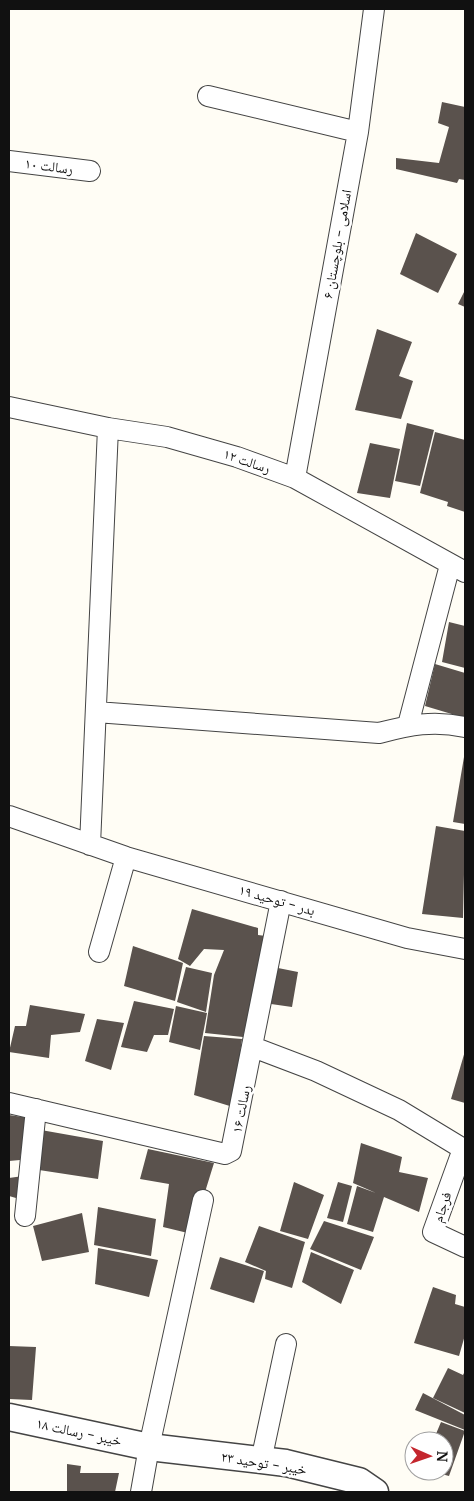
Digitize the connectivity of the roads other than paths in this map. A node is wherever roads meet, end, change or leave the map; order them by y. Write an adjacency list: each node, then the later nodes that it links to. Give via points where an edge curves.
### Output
1 (374, 9): 3 (street, اسلامی - بلوچستان ۶)
2 (208, 96): 3 (street)
3 (358, 132): 8 (street, اسلامی - بلوچستان ۶)
4 (9, 161): 5 (street, رسالت ۱۰)
5 (90, 171)
6 (9, 407): 7 (street, رسالت ۱۲)
7 (108, 428): 8 (street, رسالت ۱۲, via 167,437); 10 (street)
8 (294, 478): 9 (street, رسالت ۱۲)
9 (458, 568): 11 (street)
10 (96, 712): 11 (street, via 379,733); 14 (street)
11 (408, 725): 12 (street, via 443,722)
12 (465, 727)
13 (9, 816): 14 (street, بدر - توحید ۱۹)
14 (90, 845): 15 (street, بدر - توحید ۱۹)
15 (126, 857): 16 (street, بدر - توحید ۱۹); 18 (street)
16 (281, 901): 17 (street, بدر - توحید ۱۹, via 407,938); 19 (street, رسالت ۱۶)
17 (465, 949)
18 (100, 952)
19 (253, 1047): 21 (street, رسالت ۱۶, via 234,1144 232,1151 225,1154); 22 (street, via 316,1071 399,1110)
20 (9, 1103): 21 (street, رسالت ۱۶)
21 (36, 1109): 24 (street)
22 (464, 1149): 25 (street, فرجام, via 433,1232)
23 (203, 1200): 28 (street)
24 (25, 1216)
25 (465, 1248)
26 (286, 1344): 29 (street)
27 (9, 1417): 28 (street, خیبر - رسالت ۱۸)
28 (149, 1447): 29 (street, خیبر - توحید ۲۳); 31 (street)
29 (261, 1461): 30 (street, خیبر - توحید ۲۳, via 286,1463)
30 (363, 1489)
31 (142, 1492)

